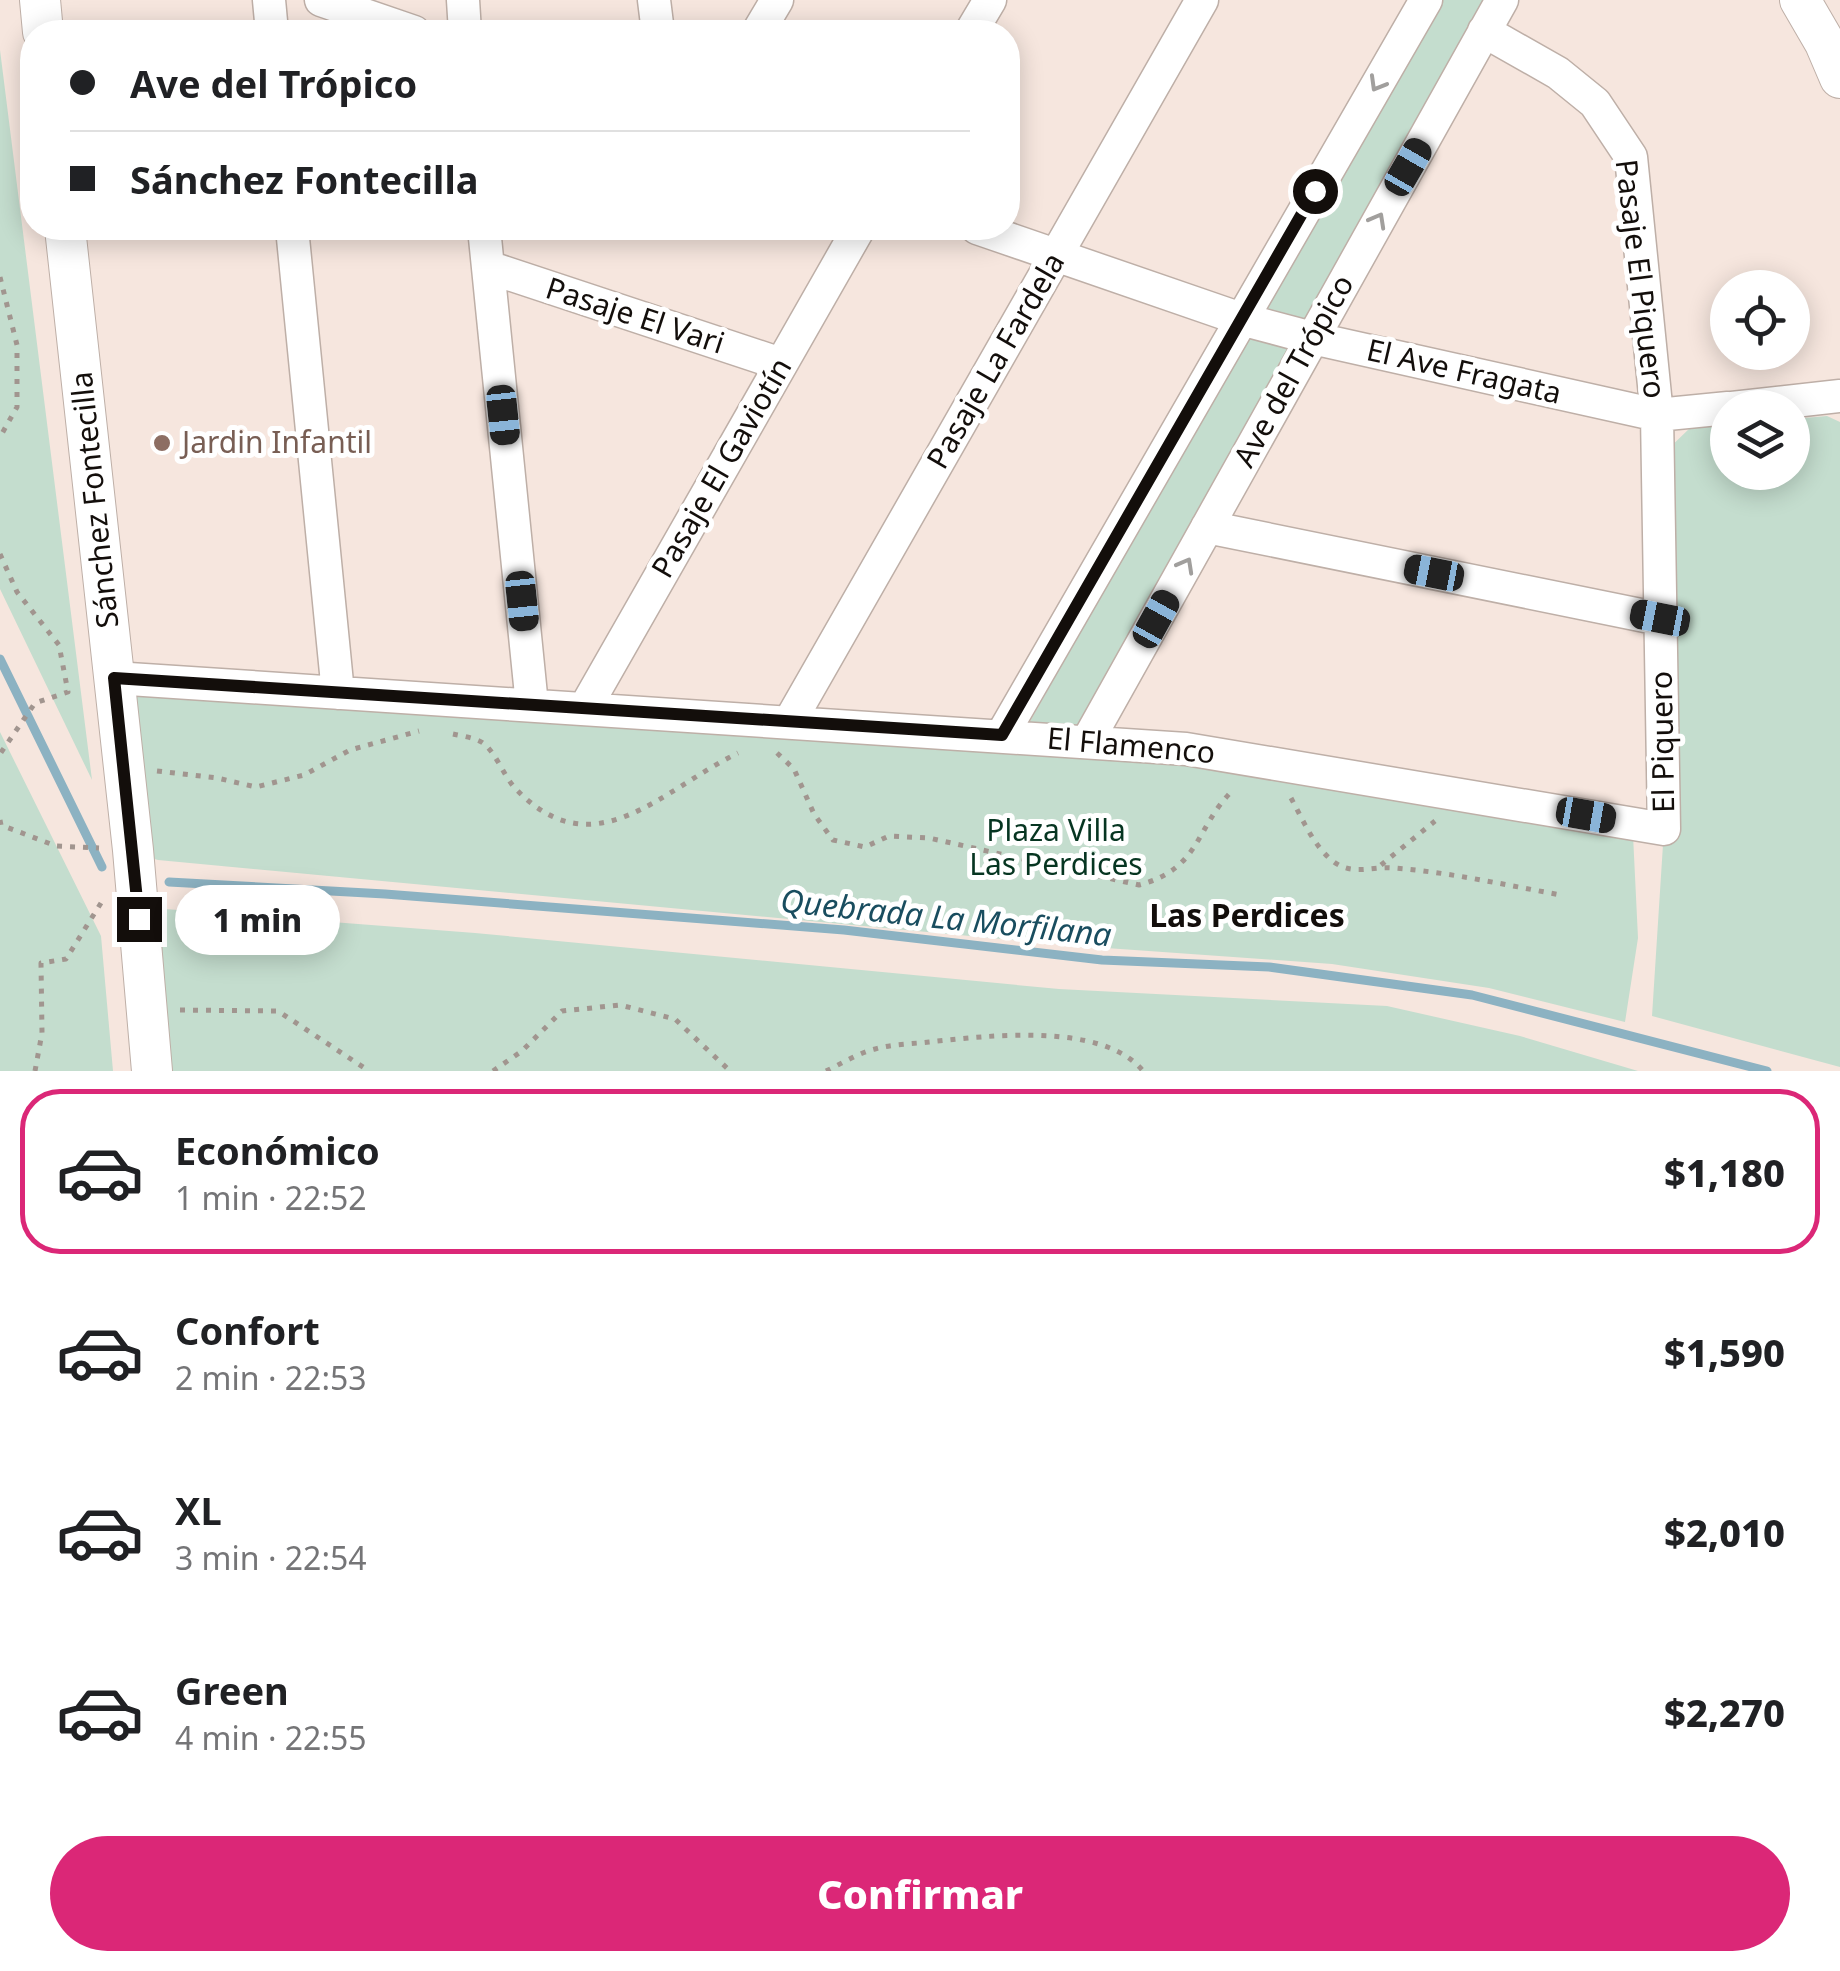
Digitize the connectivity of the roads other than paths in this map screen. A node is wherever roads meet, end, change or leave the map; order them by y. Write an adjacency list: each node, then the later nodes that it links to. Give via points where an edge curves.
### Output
1 (321, 0): 6 (street)
2 (1202, 0): 14 (street, Pasaje La Fardela)
3 (1426, 0): 16 (street, one-way to 16)
4 (1502, 0): 7 (street, Ave del Trópico)
5 (1800, 0): 8 (street)
6 (379, 20)
7 (1484, 31): 17 (street, Ave del Trópico, one-way to 7); 22 (street, Pasaje El Piquero, via 1558,73 1595,103 1631,157)
8 (1840, 78)
9 (66, 240): 25 (street, Sánchez Fontecilla)
10 (293, 240): 26 (street)
11 (485, 240): 15 (street)
12 (852, 240): 18 (street, Pasaje El Gaviotín)
13 (1012, 240): 14 (street, El Ave Fragata)
14 (1056, 255): 16 (street, El Ave Fragata); 30 (street, Pasaje La Fardela)
15 (488, 267): 18 (street, Pasaje El Vari); 27 (street)
16 (1241, 319): 17 (street, El Ave Fragata); 29 (street)
17 (1312, 338): 22 (street, El Ave Fragata); 23 (street, Ave del Trópico)
18 (781, 364): 28 (street, Pasaje El Gaviotín)
19 (1840, 396): 20 (street, El Ave Fragata)
20 (1810, 399)
21 (1710, 410): 22 (street, El Ave Fragata)
22 (1657, 415): 24 (street, El Piquero)
23 (1207, 527): 24 (street); 31 (street, Ave del Trópico, one-way to 23)
24 (1660, 618): 32 (street, El Piquero)
25 (114, 678): 26 (street, El Flamenco); 33 (street, Sánchez Fontecilla)
26 (338, 693): 27 (street, El Flamenco)
27 (532, 705): 28 (street, El Flamenco)
28 (585, 708): 30 (street, El Flamenco)
29 (1002, 735): 30 (street, El Flamenco); 31 (street, El Flamenco)
30 (782, 736)
31 (1087, 742): 32 (street, El Flamenco, via 1186,749)
32 (1664, 829)
33 (152, 1071)

